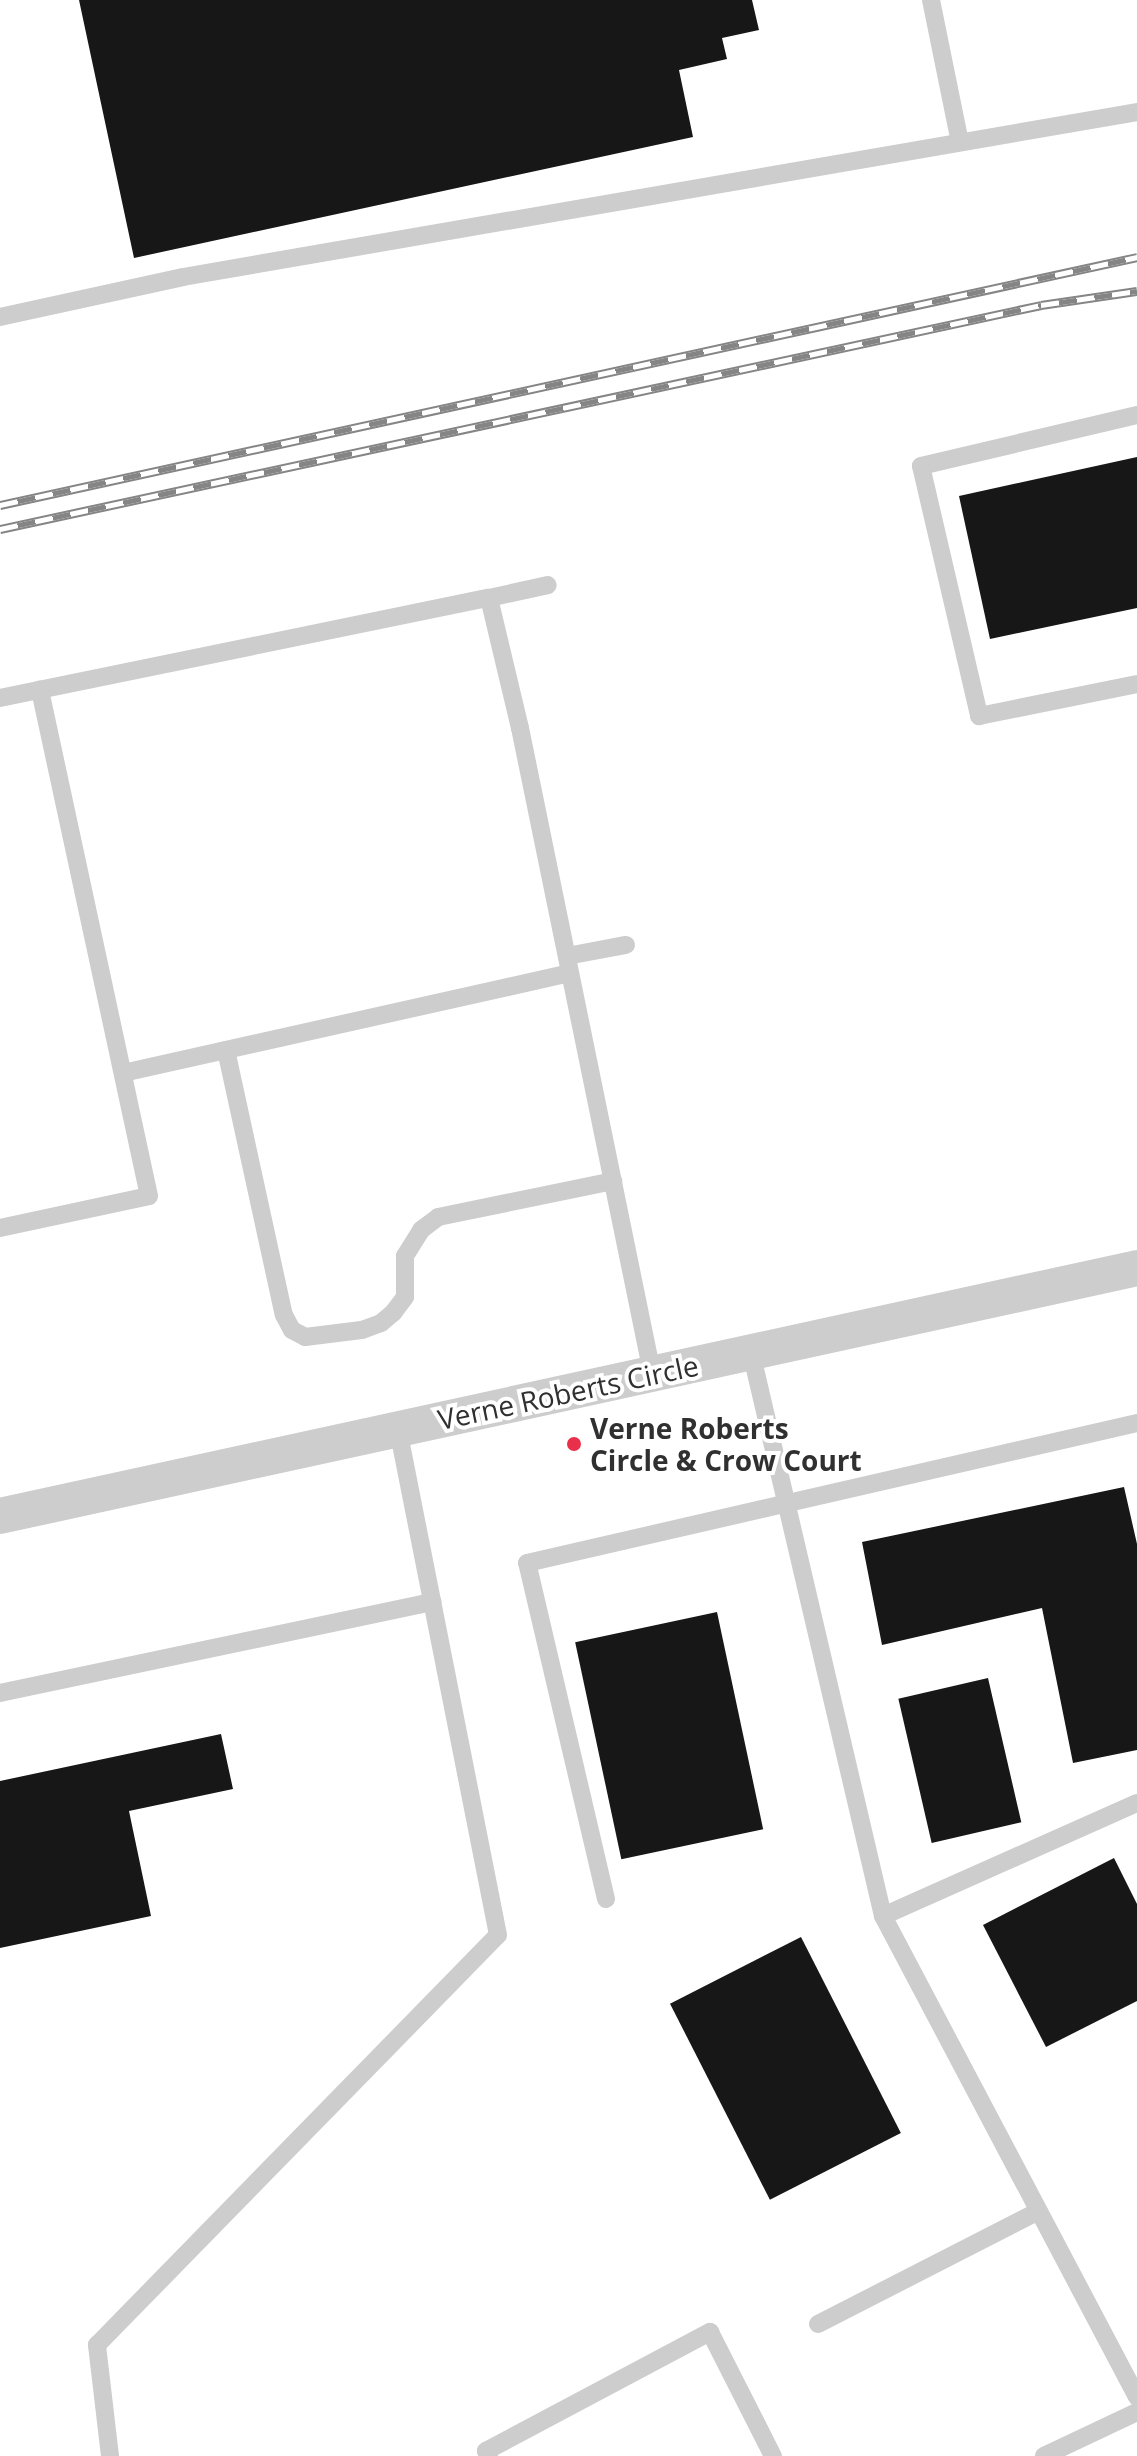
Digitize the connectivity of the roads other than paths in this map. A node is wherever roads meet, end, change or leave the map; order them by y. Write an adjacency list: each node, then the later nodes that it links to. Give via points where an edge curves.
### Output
1 (931, 0): 3 (lane)
2 (1137, 112): 3 (lane)
3 (960, 142): 4 (lane, via 183,277)
4 (0, 317)
5 (1137, 415): 8 (lane, via 921,466 979,716)
6 (548, 585): 7 (lane)
7 (489, 598): 9 (lane); 12 (lane)
8 (1137, 684)
9 (40, 690): 10 (lane); 14 (lane)
10 (0, 698)
11 (626, 945): 12 (lane)
12 (569, 965): 13 (lane); 15 (lane)
13 (226, 1050): 14 (lane); 15 (lane, via 284,1315 292,1330 305,1337 362,1330 393,1313 405,1297 405,1256 421,1230 438,1217)
14 (123, 1073): 16 (lane, via 149,1196)
15 (613, 1181): 19 (lane)
16 (0, 1228)
17 (1137, 1268): 18 (street, Verne Roberts Circle)
18 (751, 1352): 19 (street, Verne Roberts Circle); 22 (lane)
19 (652, 1373): 21 (street, Verne Roberts Circle)
20 (1137, 1423): 22 (lane)
21 (398, 1429): 23 (street, Verne Roberts Circle); 24 (lane)
22 (785, 1504): 27 (lane, via 527,1563); 28 (lane)
23 (0, 1516)
24 (433, 1602): 25 (lane); 33 (lane, via 498,1935 97,2345)
25 (0, 1693)
26 (1137, 1803): 28 (lane)
27 (606, 1899)
28 (883, 1916): 29 (lane)
29 (1039, 2211): 30 (lane); 31 (lane)
30 (818, 2324)
31 (1137, 2397)
32 (1137, 2412): 36 (lane)
33 (110, 2456)
34 (489, 2456): 35 (lane, via 486,2451 710,2332)
35 (773, 2456)
36 (1044, 2456)

